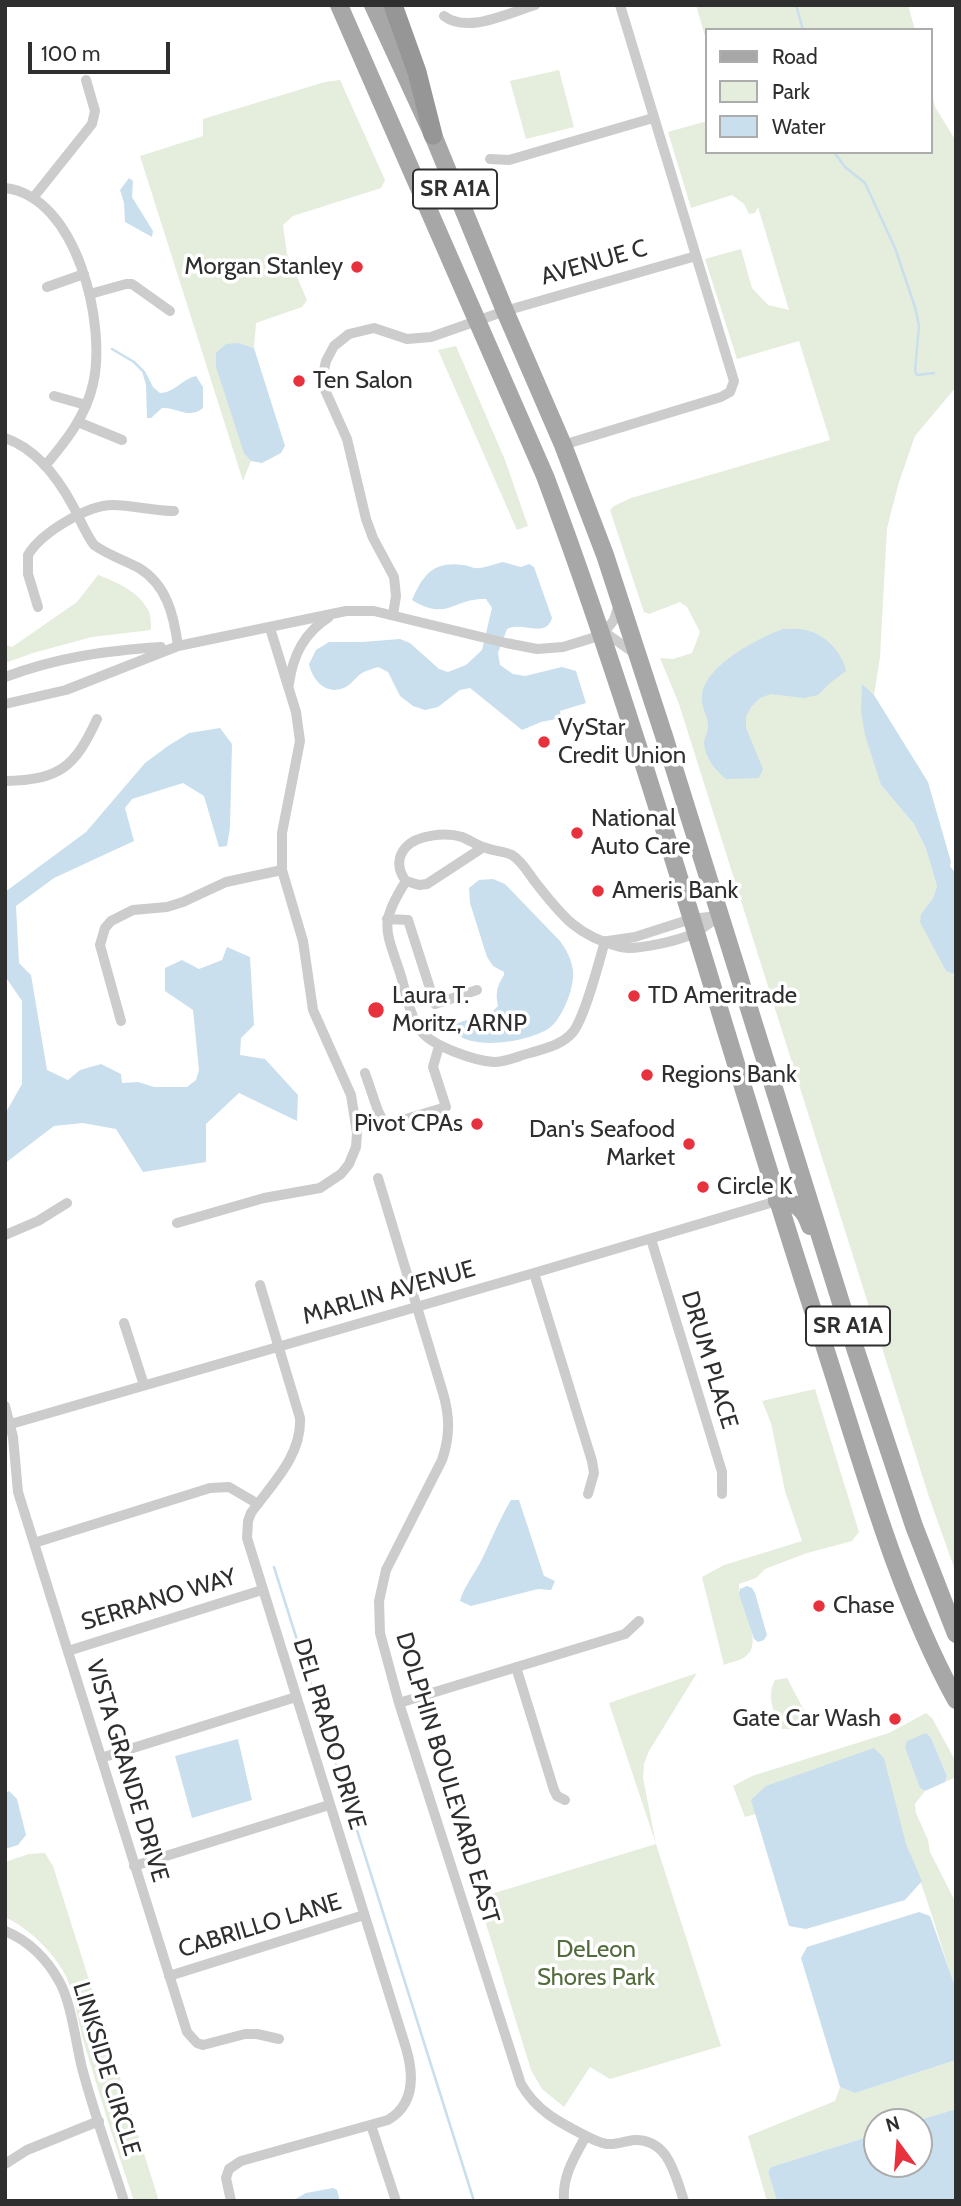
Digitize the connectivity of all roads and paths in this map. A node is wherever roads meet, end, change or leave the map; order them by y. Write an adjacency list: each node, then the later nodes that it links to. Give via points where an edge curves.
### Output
1 (339, 5): 19 (main road, SR A1A)
2 (373, 5): 9 (main road, SR A1A)
3 (393, 5): 9 (highway, via 418,72)
4 (535, 5): 6 (street, via 471,24 454,23)
5 (620, 5): 8 (street)
6 (444, 16)
7 (86, 80): 12 (street, via 94,118)
8 (653, 118): 10 (street, via 509,160); 13 (street)
9 (433, 135): 18 (main road, SR A1A)
10 (490, 159)
11 (5, 188): 12 (street)
12 (33, 198): 14 (street, via 57,220)
13 (696, 256): 18 (street, AVENUE C); 25 (street, via 733,375 730,392)
14 (84, 274): 15 (street); 16 (street)
15 (47, 287)
16 (90, 294): 17 (street, via 132,284); 21 (street, via 98,347)
17 (170, 311)
18 (505, 312): 19 (street, AVENUE C); 25 (main road, SR A1A)
19 (478, 321): 32 (street, AVENUE C, via 419,339 374,328 362,330 340,340 326,361 325,390 347,439 373,538 394,577); 34 (main road, SR A1A, via 545,476)
20 (54, 396): 21 (street)
21 (86, 405): 22 (street)
22 (78, 422): 24 (street); 26 (street)
23 (5, 439): 26 (street, via 27,448)
24 (122, 440)
25 (563, 445): 29 (main road, SR A1A)
26 (45, 466): 28 (street)
27 (174, 510): 28 (street, via 109,505)
28 (77, 515): 30 (street, via 28,555 28,574); 35 (street, via 94,545 158,584 172,610)
29 (619, 598): 34 (street, via 614,620); 36 (main road, SR A1A)
30 (38, 607)
31 (335, 613): 32 (street, via 358,610); 33 (street); 38 (street, via 304,639)
32 (393, 615): 34 (street, via 530,648 550,649)
33 (270, 628): 35 (street); 38 (street)
34 (602, 635): 36 (street, via 617,639); 47 (main road, SR A1A)
35 (178, 646): 37 (street, via 92,653); 39 (street, via 66,690)
36 (639, 657): 45 (main road, SR A1A)
37 (5, 677)
38 (289, 687): 43 (street, via 300,741 281,843)
39 (5, 704)
40 (97, 719): 41 (street, via 82,750 65,767 36,779)
41 (5, 780)
42 (482, 848): 44 (street, via 427,884); 44 (street, via 456,835 414,841 399,859); 48 (street, via 510,854 567,921)
43 (282, 870): 50 (street, via 226,881 183,902 133,911 111,921 100,945); 57 (street, via 303,941 313,1010 352,1095 356,1147 341,1174 320,1188 264,1198)
44 (406, 881): 46 (street)
45 (719, 916): 47 (street); 53 (main road, SR A1A)
46 (387, 919): 49 (street, via 408,920 435,1004); 51 (street, via 416,1023)
47 (693, 926): 48 (street); 55 (main road, SR A1A)
48 (605, 941): 51 (street, via 580,1018 564,1040 497,1062)
49 (477, 990)
50 (121, 1021)
51 (439, 1046): 52 (street, via 433,1067 446,1108 396,1122 383,1121)
52 (365, 1073)
53 (796, 1157): 55 (main road, via 795,1177); 65 (main road, SR A1A)
54 (378, 1178): 62 (street, DOLPHIN BOULEVARD EAST)
55 (777, 1201): 59 (street, MARLIN AVENUE); 65 (main road, via 799,1207 807,1218 842,1328); 79 (main road, SR A1A, via 899,1573)
56 (67, 1203): 58 (street)
57 (177, 1223)
58 (5, 1235)
59 (651, 1239): 60 (street, MARLIN AVENUE); 70 (street, DRUM PLACE, via 722,1472)
60 (534, 1273): 62 (street, MARLIN AVENUE); 69 (street, via 592,1461)
61 (260, 1285): 64 (street, DEL PRADO DRIVE)
62 (417, 1307): 64 (street, MARLIN AVENUE); 80 (street, DOLPHIN BOULEVARD EAST, via 447,1405 449,1430 442,1460 390,1560 381,1591 380,1633)
63 (124, 1323): 66 (street)
64 (278, 1346): 66 (street, MARLIN AVENUE); 71 (street, DEL PRADO DRIVE, via 300,1426 285,1467)
65 (856, 1351): 75 (main road, SR A1A, via 914,1526)
66 (144, 1385): 68 (street, MARLIN AVENUE)
67 (5, 1406): 68 (street, VISTA GRANDE DRIVE)
68 (11, 1424): 72 (street, VISTA GRANDE DRIVE, via 18,1492)
69 (588, 1494)
70 (722, 1494)
71 (258, 1504): 72 (street, via 229,1487 210,1488); 73 (street, DEL PRADO DRIVE, via 248,1521 247,1538)
72 (34, 1543): 76 (street, VISTA GRANDE DRIVE)
73 (262, 1590): 76 (street, SERRANO WAY); 78 (street, DEL PRADO DRIVE)
74 (639, 1621): 77 (street, via 625,1634)
75 (956, 1634)
76 (68, 1651): 81 (street, VISTA GRANDE DRIVE)
77 (516, 1667): 80 (street); 82 (street, via 554,1790)
78 (296, 1697): 81 (street); 83 (street, DEL PRADO DRIVE)
79 (956, 1700)
80 (399, 1703): 91 (street, DOLPHIN BOULEVARD EAST, via 521,2084 545,2114)
81 (101, 1758): 84 (street, VISTA GRANDE DRIVE)
82 (565, 1800)
83 (329, 1805): 84 (street); 85 (street, DEL PRADO DRIVE)
84 (134, 1866): 87 (street, VISTA GRANDE DRIVE)
85 (364, 1915): 87 (street, CABRILLO LANE); 90 (street, DEL PRADO DRIVE, via 412,2077 402,2109)
86 (5, 1931): 89 (street, LINKSIDE CIRCLE, via 38,1953 61,1984)
87 (169, 1976): 88 (street, VISTA GRANDE DRIVE, via 187,2032 197,2043 209,2045 245,2034)
88 (279, 2039)
89 (99, 2121): 92 (street, via 27,2150); 93 (street, LINKSIDE CIRCLE)
90 (371, 2125): 94 (street, DEL PRADO DRIVE, via 237,2163 226,2178); 95 (street)
91 (586, 2136): 96 (street, via 565,2180); 97 (street, DOLPHIN BOULEVARD EAST, via 613,2144 643,2141 661,2149 672,2164)
92 (5, 2164)
93 (124, 2201)
94 (231, 2201)
95 (396, 2201)
96 (564, 2201)
97 (684, 2201)

